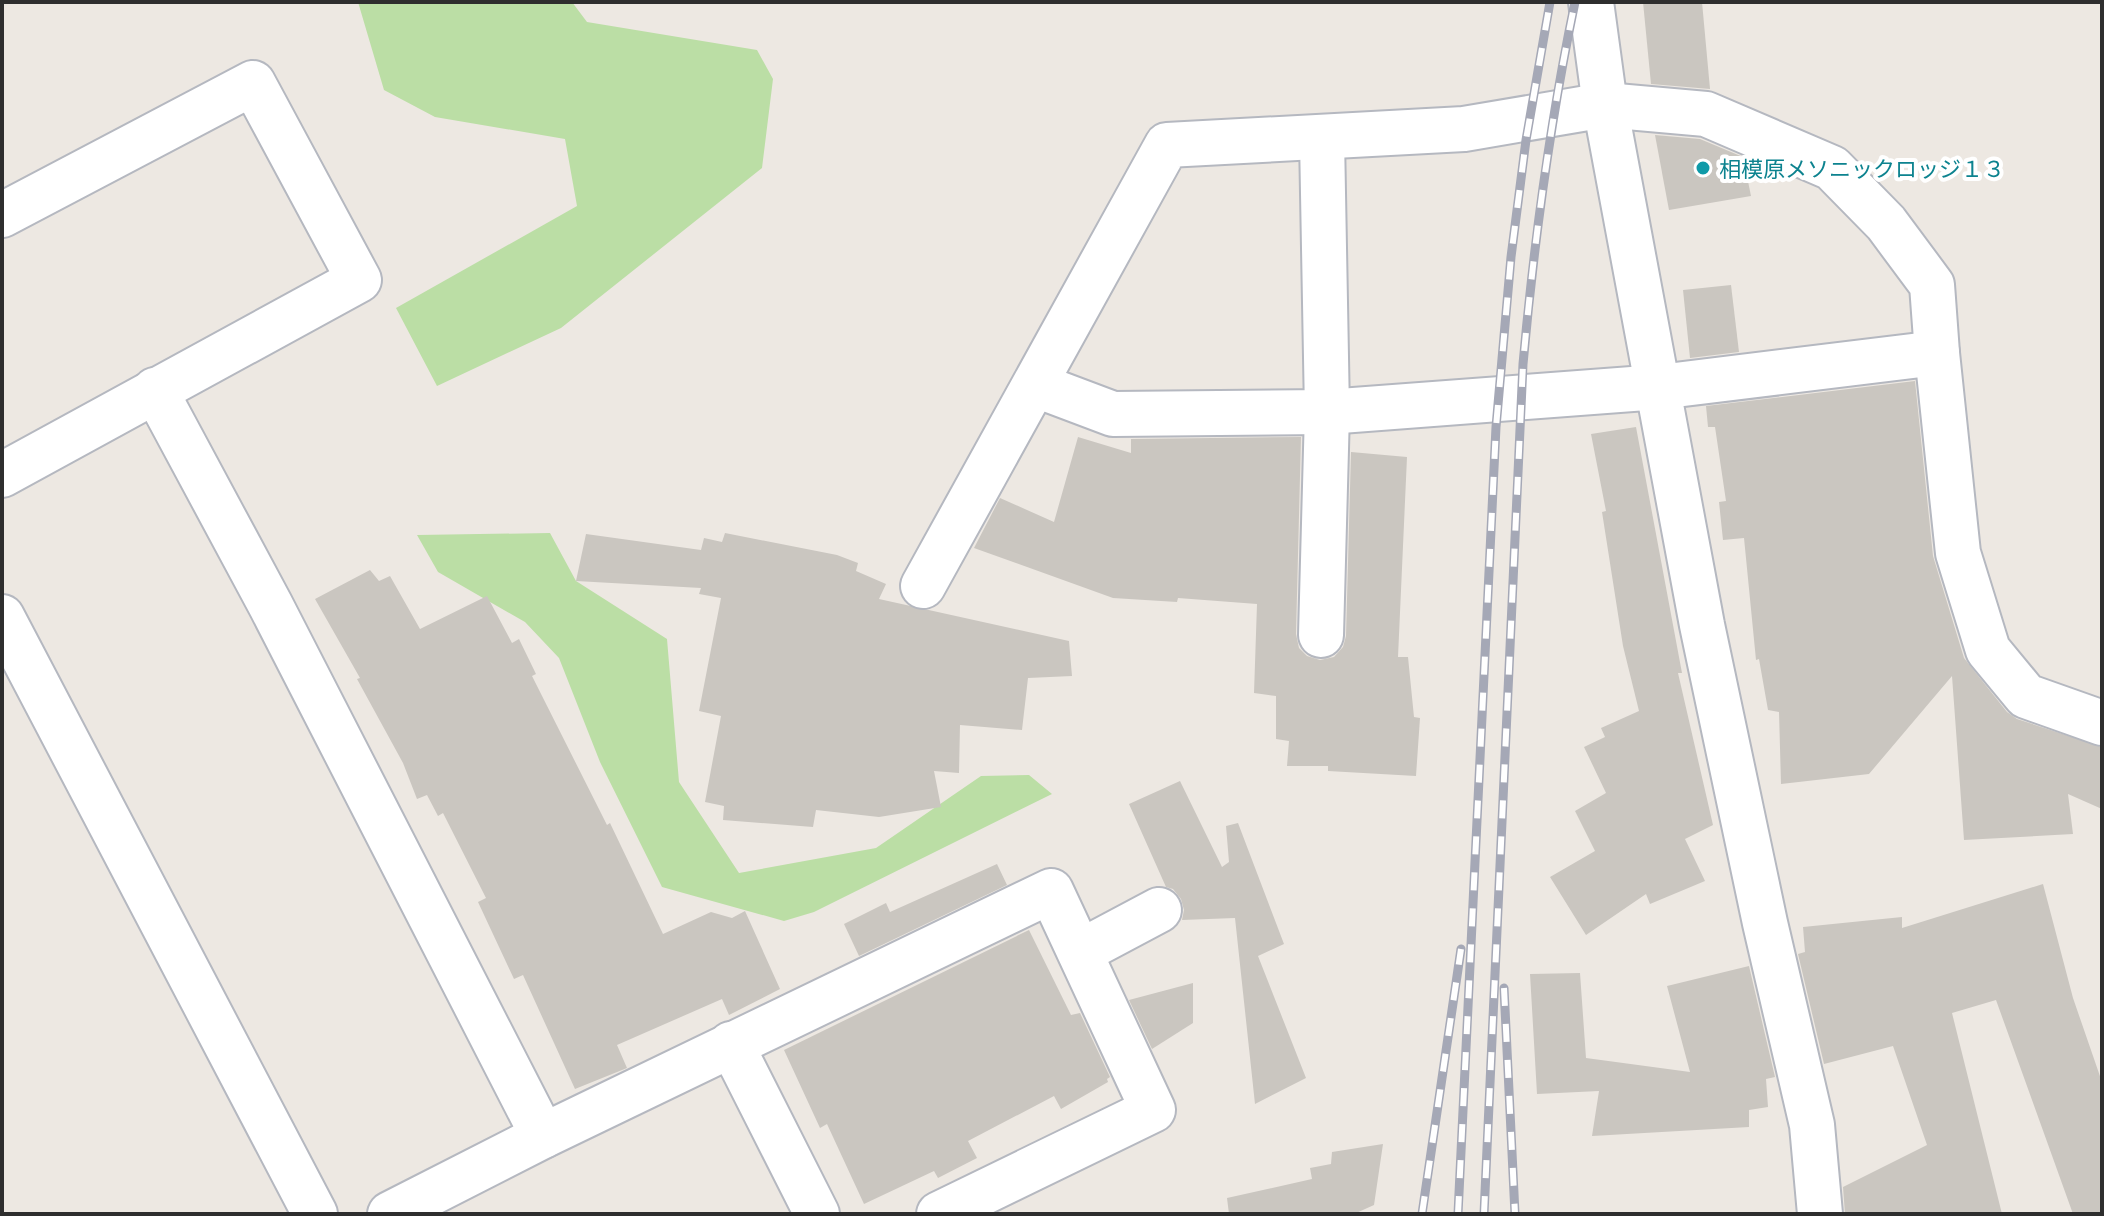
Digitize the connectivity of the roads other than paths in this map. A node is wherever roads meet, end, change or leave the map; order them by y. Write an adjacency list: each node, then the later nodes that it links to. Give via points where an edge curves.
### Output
1 (1591, 2): 2 (street)
2 (1605, 105): 3 (street, via 1464,129); 5 (street, via 1706,114 1832,168 1886,223 1932,285); 7 (street)
3 (1322, 138): 6 (street, via 1167,145); 9 (street)
4 (2, 215): 8 (street, via 253,83 359,280)
5 (1937, 353): 7 (street); 14 (street, via 1958,553 1988,650 2026,696)
6 (1036, 385): 9 (street, via 1113,414); 11 (street)
7 (1659, 387): 9 (street); 23 (street, via 1702,625 1812,1125)
8 (155, 390): 10 (street); 18 (street)
9 (1327, 412): 13 (street)
10 (2, 475)
11 (923, 586)
12 (2, 617): 19 (street)
13 (1321, 635)
14 (2102, 723)
15 (1159, 910): 16 (street)
16 (1080, 952): 17 (street, via 1051,891); 22 (street, via 1153,1110)
17 (731, 1044): 18 (street); 21 (street)
18 (543, 1136): 20 (street)
19 (315, 1214)
20 (390, 1214)
21 (817, 1214)
22 (939, 1214)
23 (1820, 1214)

